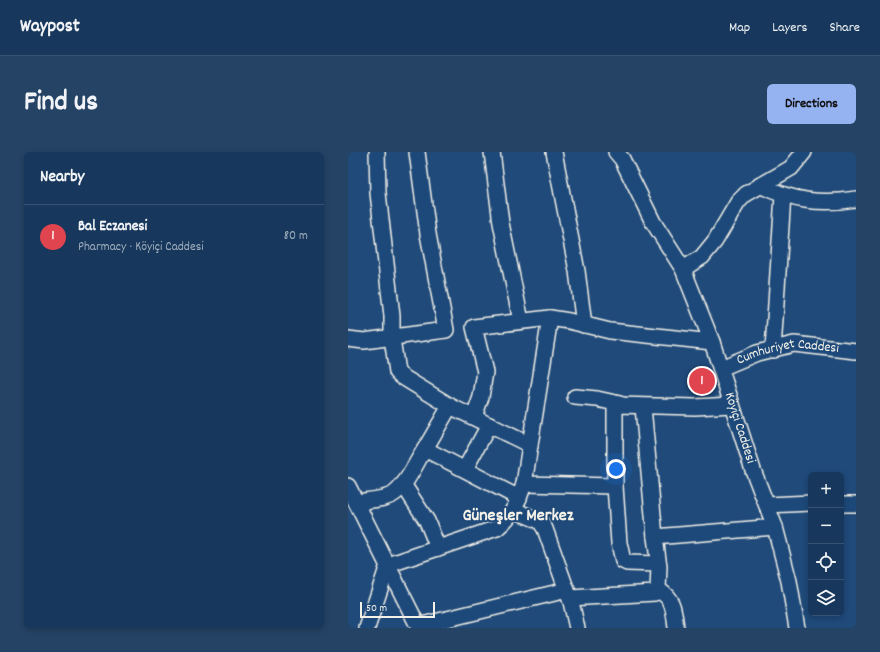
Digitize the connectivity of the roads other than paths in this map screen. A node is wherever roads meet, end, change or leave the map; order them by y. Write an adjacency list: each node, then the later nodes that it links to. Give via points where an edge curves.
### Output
1 (377, 152): 14 (street, via 378,192 392,316)
2 (417, 152): 14 (street, via 428,234 446,330)
3 (492, 152): 12 (street, via 502,223)
4 (554, 152): 13 (street, via 577,271)
5 (616, 152): 10 (street, Köyiçi Caddesi, via 622,159 653,222)
6 (804, 152): 7 (street, via 791,168)
7 (760, 185): 8 (street); 10 (street, via 738,202 715,241 702,257)
8 (783, 195): 9 (street, via 809,202); 17 (street)
9 (856, 200)
10 (683, 269): 16 (street, Köyiçi Caddesi)
11 (550, 318): 12 (street); 13 (street); 27 (street)
12 (521, 321): 25 (street, via 474,327 485,372 481,397)
13 (584, 325): 16 (street, via 610,332)
14 (392, 338): 15 (street, via 364,341); 23 (street, via 397,372)
15 (348, 339)
16 (712, 342): 19 (street, Köyiçi Caddesi)
17 (773, 350): 18 (street, Cumhuriyet Caddesi, via 794,344); 19 (street, Cumhuriyet Caddesi, via 757,353)
18 (856, 351)
19 (721, 368): 22 (street, Köyiçi Caddesi)
20 (575, 397): 21 (street)
21 (620, 404): 24 (street); 32 (street, via 615,407)
22 (732, 405): 24 (street); 38 (street, Köyiçi Caddesi)
23 (450, 406): 25 (street); 28 (street)
24 (643, 407): 40 (street)
25 (474, 417): 26 (street)
26 (489, 425): 27 (street); 29 (street)
27 (530, 445): 33 (street)
28 (425, 448): 29 (street); 30 (street)
29 (465, 469): 33 (street)
30 (403, 484): 34 (street, via 395,494); 41 (street, via 427,521)
31 (348, 486): 34 (street)
32 (615, 486): 33 (street); 42 (street, via 620,556 627,563)
33 (519, 497): 41 (street, via 508,520 497,528); 45 (street, via 545,529)
34 (356, 502): 43 (street)
35 (808, 503): 38 (street)
36 (844, 504): 37 (street)
37 (856, 504)
38 (767, 505): 39 (street, Köyiçi Caddesi)
39 (775, 527): 40 (street); 50 (street, Köyiçi Caddesi, via 790,581)
40 (655, 537): 42 (street)
41 (438, 548): 43 (street)
42 (658, 564): 44 (street)
43 (388, 565): 46 (street); 47 (street)
44 (658, 590): 45 (street, via 655,593); 49 (street, via 666,594 673,606)
45 (568, 594): 46 (street); 48 (street)
46 (418, 627)
47 (367, 628)
48 (577, 628)
49 (676, 628)
50 (797, 628)

